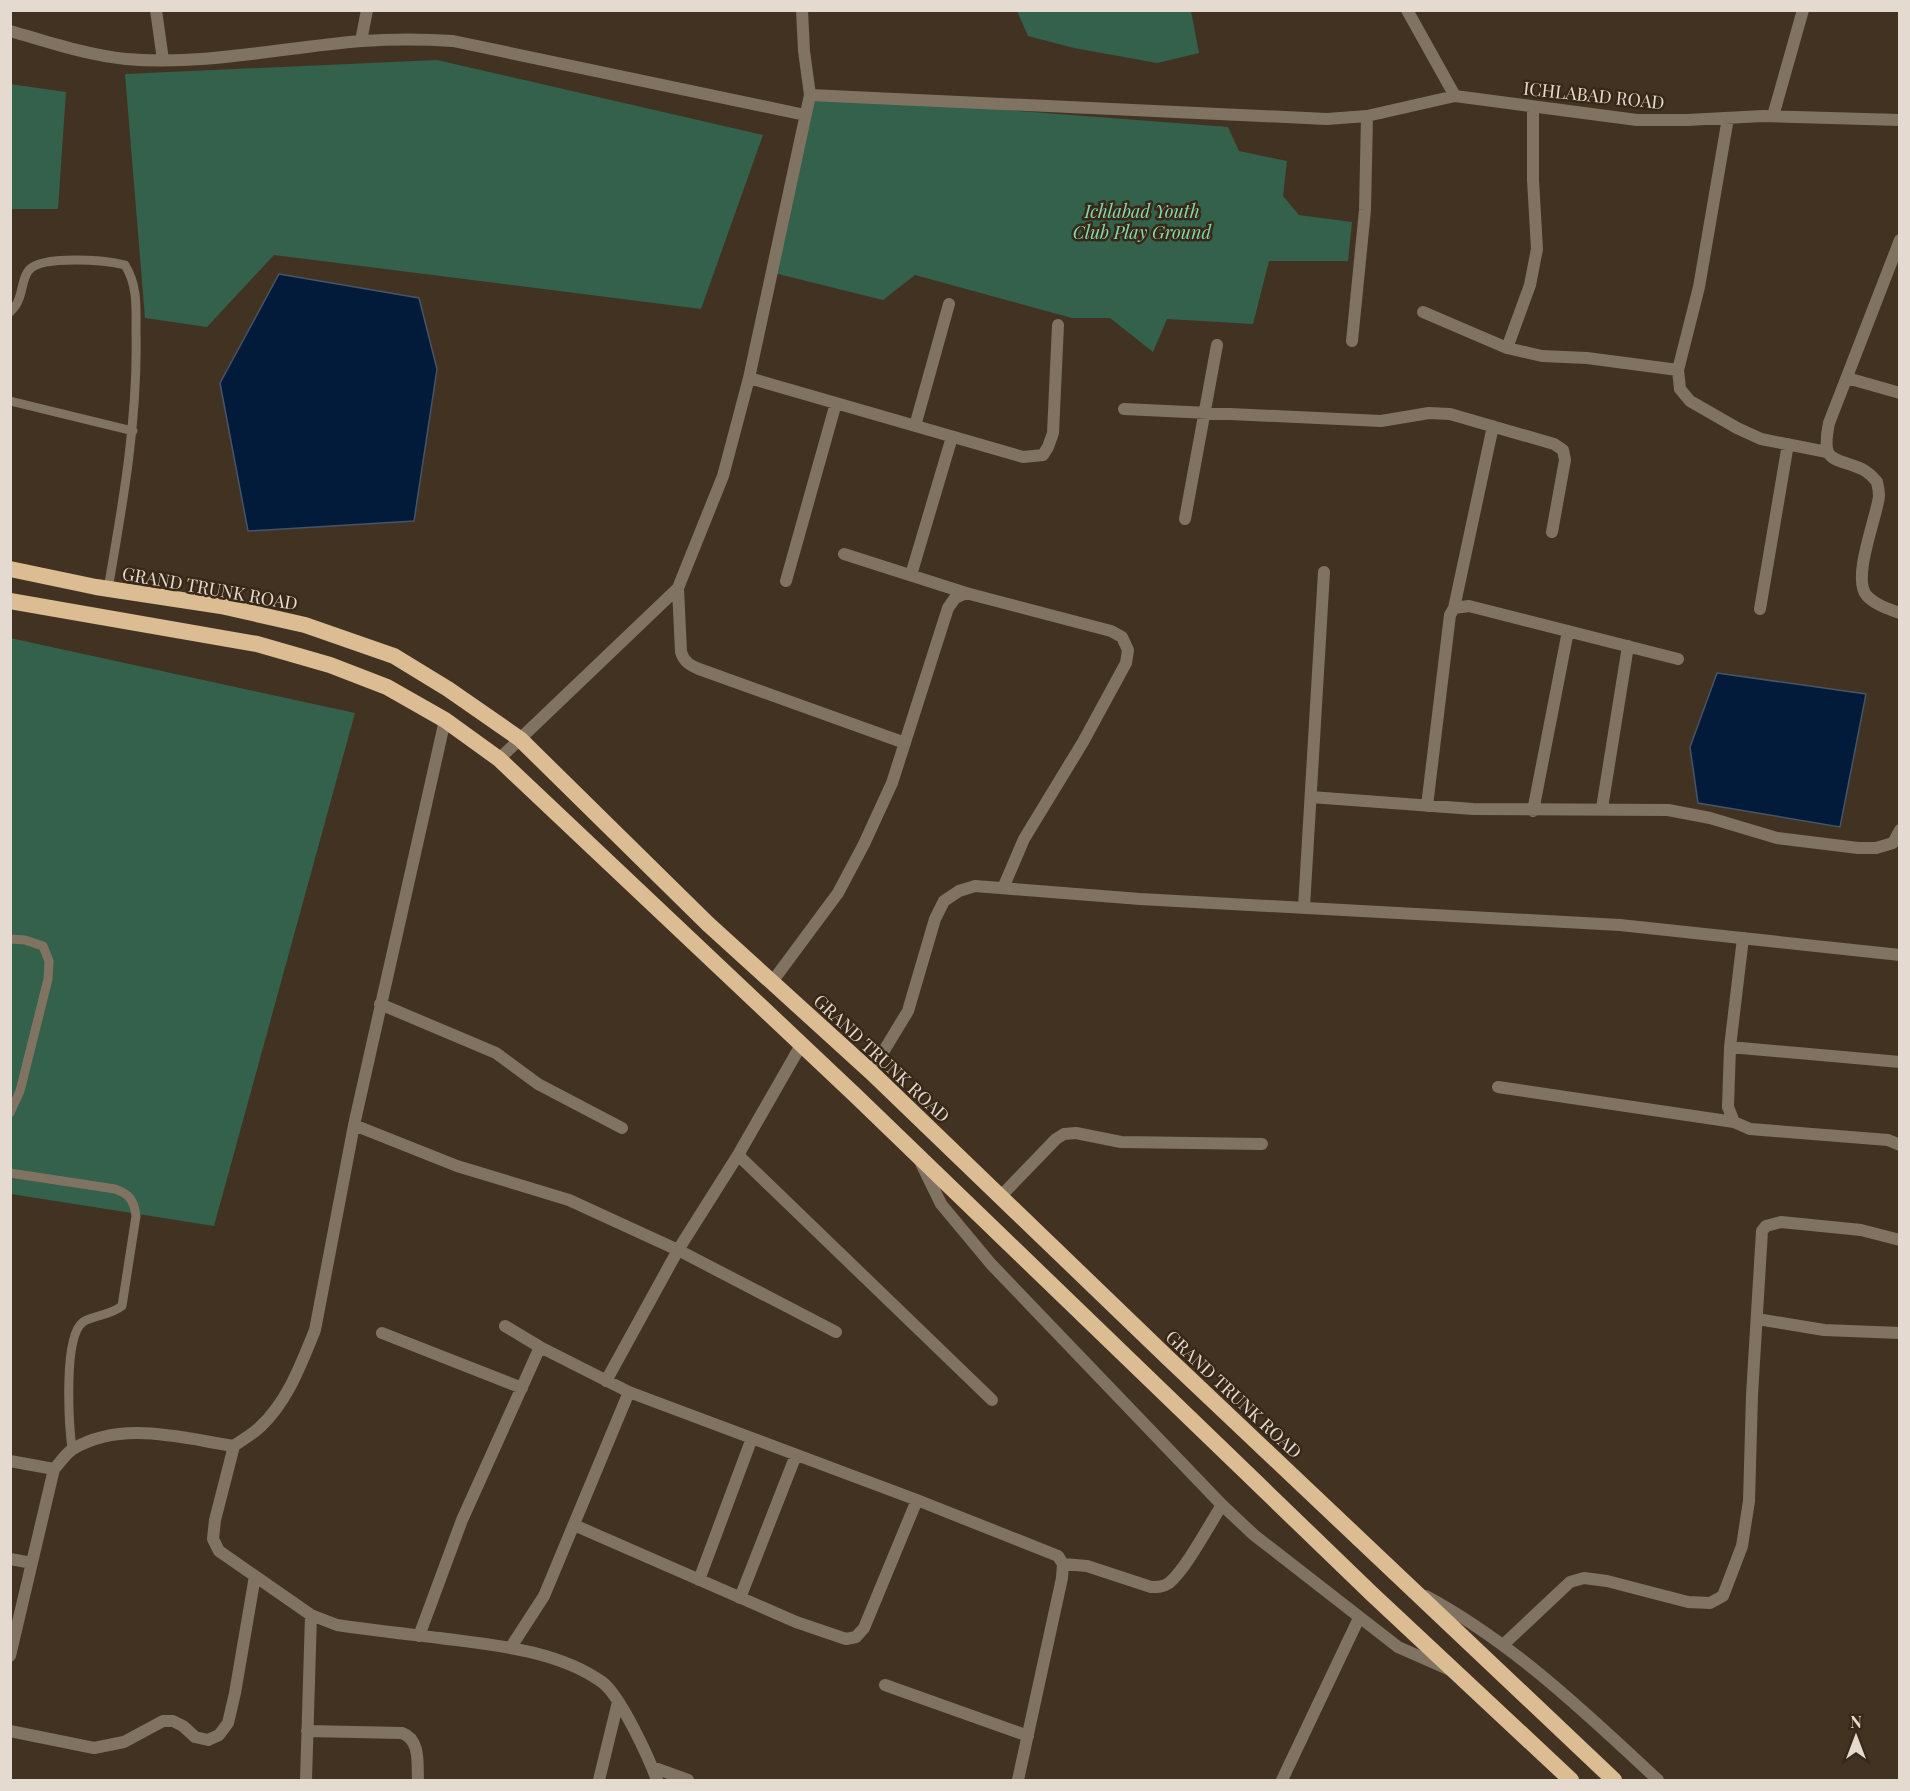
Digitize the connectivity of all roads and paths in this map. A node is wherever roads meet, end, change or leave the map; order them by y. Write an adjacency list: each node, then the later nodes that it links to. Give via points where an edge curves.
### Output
1 (156, 10): 8 (street)
2 (368, 10): 7 (street)
3 (802, 10): 9 (street)
4 (1407, 10): 10 (street)
5 (1803, 10): 14 (street)
6 (10, 32): 8 (street, via 89,53)
7 (361, 41): 8 (street, via 234,57); 12 (street, via 453,41)
8 (163, 60)
9 (810, 94): 12 (street); 13 (street, via 1327,119)
10 (1455, 96): 11 (street, ICHLABAD ROAD); 13 (street)
11 (1533, 108): 15 (street, ICHLABAD ROAD, via 1637,120); 24 (street, via 1537,249 1530,285)
12 (805, 115): 26 (street)
13 (1367, 116): 22 (street, via 1365,210)
14 (1773, 116): 15 (street, ICHLABAD ROAD); 16 (street, ICHLABAD ROAD)
15 (1728, 118): 25 (street, via 1699,287)
16 (1899, 120)
17 (1898, 247): 27 (street)
18 (949, 304): 33 (street)
19 (10, 312): 35 (lane, via 19,300 30,269 41,262 93,260 125,265 133,278 136,300)
20 (1423, 312): 24 (street)
21 (1058, 325): 36 (street, via 1053,433 1043,455 1023,457)
22 (1352, 341)
23 (1217, 345): 32 (street)
24 (1507, 348): 25 (street, via 1542,356)
25 (1678, 370): 37 (street, via 1680,389 1690,401 1761,439)
26 (749, 378): 30 (street); 46 (street, via 723,476)
27 (1847, 378): 28 (street); 38 (street, via 1829,423)
28 (1899, 393)
29 (10, 401): 35 (lane)
30 (836, 403): 33 (street); 45 (street)
31 (1124, 409): 32 (street)
32 (1206, 413): 34 (street, via 1381,421 1429,413 1450,414); 39 (street)
33 (915, 426): 36 (street)
34 (1493, 426): 40 (street, via 1563,450 1565,460); 50 (street)
35 (133, 430): 47 (lane)
36 (952, 437): 44 (street)
37 (1788, 444): 38 (street); 51 (street)
38 (1827, 452): 52 (street, via 1834,460 1865,470 1877,482 1879,495 1866,543 1862,582 1865,594 1881,607)
39 (1185, 519)
40 (1552, 532)
41 (844, 554): 44 (street)
42 (10, 569): 47 (highway, GRAND TRUNK ROAD)
43 (1324, 572): 60 (street)
44 (911, 575): 48 (street)
45 (786, 582)
46 (678, 588): 57 (street); 58 (street, via 681,652 687,663)
47 (108, 589): 57 (highway, GRAND TRUNK ROAD, via 221,606 305,625 394,656)
48 (966, 593): 58 (street, via 955,597 948,608); 65 (street, via 1111,631 1122,637 1128,650 1126,663 1024,839)
49 (10, 601): 56 (highway, via 257,644 387,687)
50 (1454, 608): 53 (street, via 1468,606); 61 (street, via 1450,615)
51 (1760, 609)
52 (1899, 613)
53 (1568, 631): 54 (street); 63 (street)
54 (1628, 646): 55 (street); 62 (street)
55 (1678, 659)
56 (445, 720): 59 (highway); 71 (street)
57 (520, 739): 59 (street); 70 (highway, GRAND TRUNK ROAD)
58 (905, 743): 70 (street, via 887,793 838,893)
59 (499, 759): 72 (highway)
60 (1311, 796): 61 (street); 66 (street)
61 (1427, 806): 63 (street)
62 (1602, 808): 63 (street); 64 (street, via 1668,810 1777,838 1858,848 1893,843)
63 (1533, 811)
64 (1899, 830)
65 (1003, 888): 66 (street); 75 (street, via 975,886 944,901 934,919 908,1011)
66 (1304, 907): 67 (street, via 1620,925)
67 (1743, 938): 69 (street); 73 (street)
68 (10, 939): 77 (lane, via 43,946 49,961 20,1091)
69 (1899, 955)
70 (772, 982): 75 (highway, GRAND TRUNK ROAD)
71 (380, 1004): 79 (street); 80 (street, via 496,1053 538,1084)
72 (801, 1045): 83 (highway); 84 (street)
73 (1730, 1047): 74 (street); 78 (street, via 1728,1107)
74 (1899, 1062)
75 (870, 1072): 86 (highway, GRAND TRUNK ROAD)
76 (1498, 1087): 78 (street)
77 (10, 1113)
78 (1734, 1122): 82 (street, via 1750,1129 1888,1140)
79 (354, 1125): 88 (street, via 457,1166 569,1200); 100 (street, via 315,1330 284,1398 260,1428)
80 (622, 1128)
81 (1262, 1144): 86 (street, via 1121,1142 1064,1134)
82 (1899, 1145)
83 (916, 1154): 106 (street, via 941,1204 991,1264); 121 (highway)
84 (738, 1155): 88 (street); 98 (street)
85 (10, 1173): 101 (lane, via 115,1189 134,1202 136,1216 122,1306 84,1321 75,1332 68,1416)
86 (1000, 1197): 113 (highway, GRAND TRUNK ROAD)
87 (1899, 1240): 89 (street, via 1861,1230 1781,1222 1766,1226 1762,1232)
88 (678, 1250): 91 (street); 95 (street)
89 (1757, 1319): 92 (street, via 1824,1330); 118 (street, via 1749,1502 1742,1546 1723,1596 1710,1603 1688,1602 1584,1578 1570,1582)
90 (505, 1326): 94 (street)
91 (836, 1332)
92 (1899, 1333)
93 (382, 1334): 96 (street)
94 (540, 1347): 95 (street); 96 (street)
95 (606, 1380): 97 (street)
96 (522, 1388): 117 (street, via 462,1520)
97 (629, 1392): 99 (street); 107 (street)
98 (992, 1400)
99 (752, 1438): 102 (street); 112 (street)
100 (234, 1446): 101 (street, via 137,1432 106,1435); 111 (street, via 213,1539 219,1551)
101 (72, 1449): 104 (street)
102 (796, 1455): 105 (street); 114 (street)
103 (10, 1461): 104 (street)
104 (54, 1469): 109 (street)
105 (917, 1500): 110 (street, via 1058,1556); 114 (street, via 864,1628 856,1637 846,1639)
106 (1222, 1505): 110 (street, via 1181,1568 1161,1587 1087,1566); 116 (street)
107 (574, 1525): 112 (street); 119 (street, via 544,1596)
108 (10, 1559): 109 (street)
109 (32, 1563): 120 (street)
110 (1063, 1564): 126 (street)
111 (255, 1576): 115 (street); 124 (street, via 235,1693 228,1723 219,1735 208,1740 195,1737 183,1726 164,1721 124,1742 94,1748)
112 (699, 1580): 114 (street)
113 (1409, 1586): 118 (street, via 1463,1616); 136 (highway, GRAND TRUNK ROAD)
114 (740, 1598)
115 (310, 1615): 117 (street, via 337,1625); 125 (street)
116 (1359, 1618): 121 (street, via 1398,1647); 134 (street)
117 (419, 1636): 119 (street)
118 (1503, 1645): 137 (street)
119 (511, 1647): 123 (street, via 569,1665 603,1683)
120 (11, 1648)
121 (1455, 1672): 135 (highway)
122 (885, 1685): 126 (street)
123 (618, 1702): 127 (street); 130 (street)
124 (10, 1731)
125 (307, 1731): 128 (street); 129 (street, via 408,1735 414,1741)
126 (1028, 1736): 133 (street)
127 (652, 1767): 131 (street); 132 (street)
128 (306, 1780)
129 (418, 1780)
130 (599, 1780)
131 (657, 1780)
132 (688, 1780)
133 (1018, 1780)
134 (1282, 1780)
135 (1571, 1780)
136 (1614, 1780)
137 (1658, 1780)

